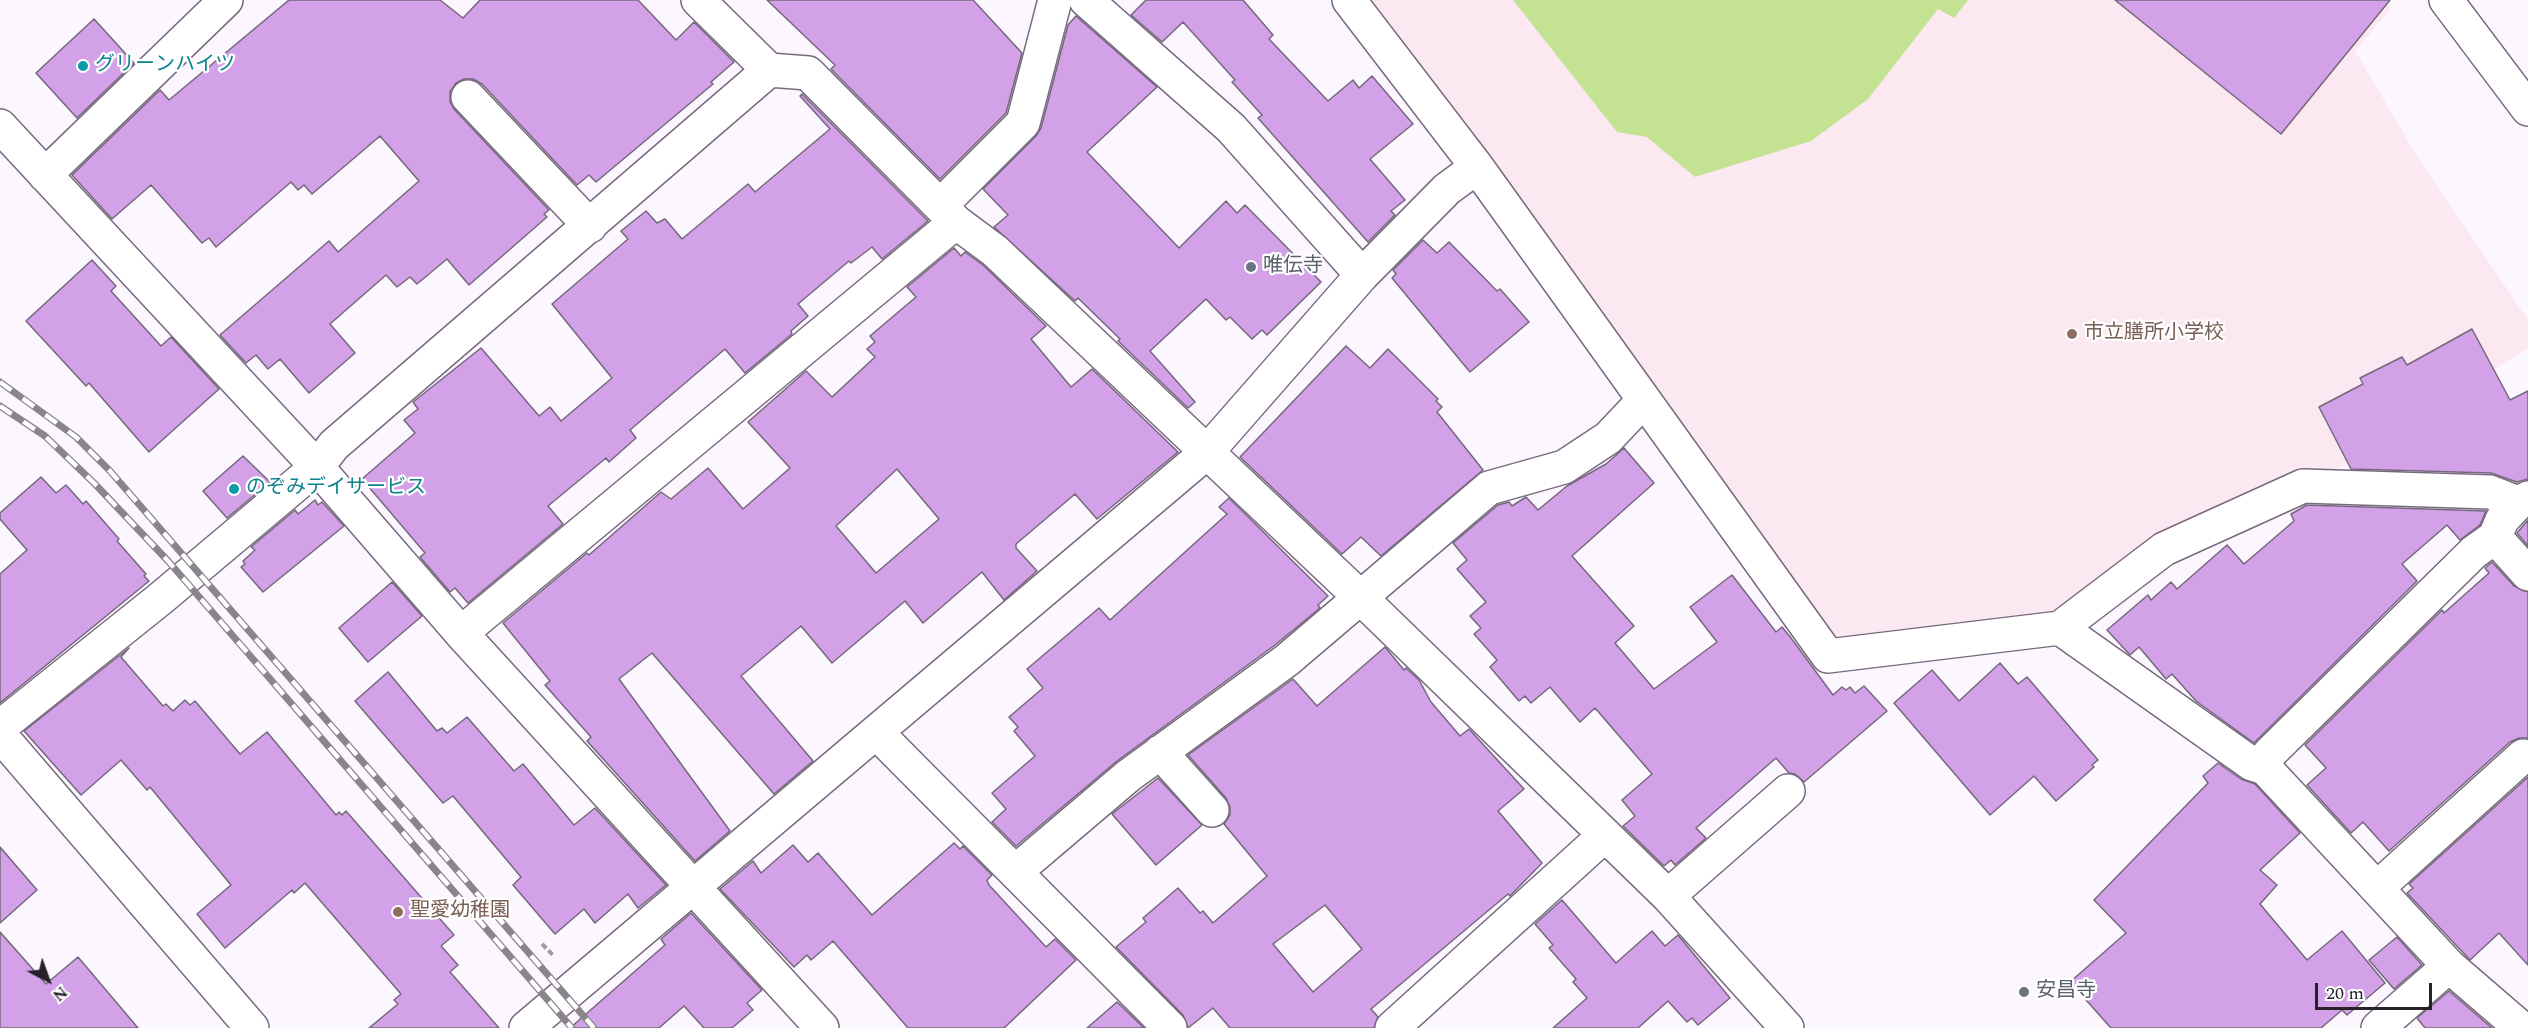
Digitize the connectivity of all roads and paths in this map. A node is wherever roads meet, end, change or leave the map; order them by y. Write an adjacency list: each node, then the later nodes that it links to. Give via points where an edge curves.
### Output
1 (226, 0): 12 (street)
2 (699, 0): 7 (street)
3 (1055, 0): 13 (street, via 1023,123)
4 (1086, 0): 15 (street, via 1231,128)
5 (1349, 0): 11 (street)
6 (2446, 0): 9 (street)
7 (769, 70): 13 (street, via 808,73); 14 (street)
8 (468, 97): 14 (street)
9 (2528, 109)
10 (0, 126): 12 (street)
11 (1477, 167): 15 (street, via 1447,189); 16 (street)
12 (45, 175): 18 (street)
13 (948, 214): 17 (street, via 995,251); 24 (street)
14 (590, 226): 18 (street, via 334,445)
15 (1362, 275): 17 (street)
16 (1643, 401): 22 (street, via 1608,438 1564,466 1489,488); 23 (street, via 1828,656)
17 (1206, 453): 22 (street); 26 (street)
18 (317, 467): 24 (street); 25 (street)
19 (2523, 501): 20 (street, via 2502,520); 23 (street, via 2490,492 2303,486 2164,549)
20 (2495, 537): 21 (street); 30 (street, via 2474,552 2269,754)
21 (2528, 574)
22 (1361, 598): 28 (street, via 1287,660); 33 (street)
23 (2060, 628): 30 (street, via 2252,764)
24 (461, 633): 35 (street)
25 (0, 727)
26 (877, 733): 34 (street); 35 (street)
27 (0, 735): 40 (street)
28 (1160, 752): 32 (street); 34 (street)
29 (2523, 756): 36 (street)
30 (2265, 768): 36 (street)
31 (1788, 791): 37 (street)
32 (1212, 810)
33 (1605, 835): 37 (street); 44 (street)
34 (1015, 872): 43 (street)
35 (694, 886): 41 (street); 42 (street)
36 (2377, 888): 38 (street)
37 (1668, 896): 45 (street)
38 (2449, 966): 39 (street); 46 (street)
39 (2522, 1022)
40 (252, 1028)
41 (526, 1028)
42 (822, 1028)
43 (1170, 1028)
44 (1392, 1028)
45 (1787, 1028)
46 (2378, 1028)

